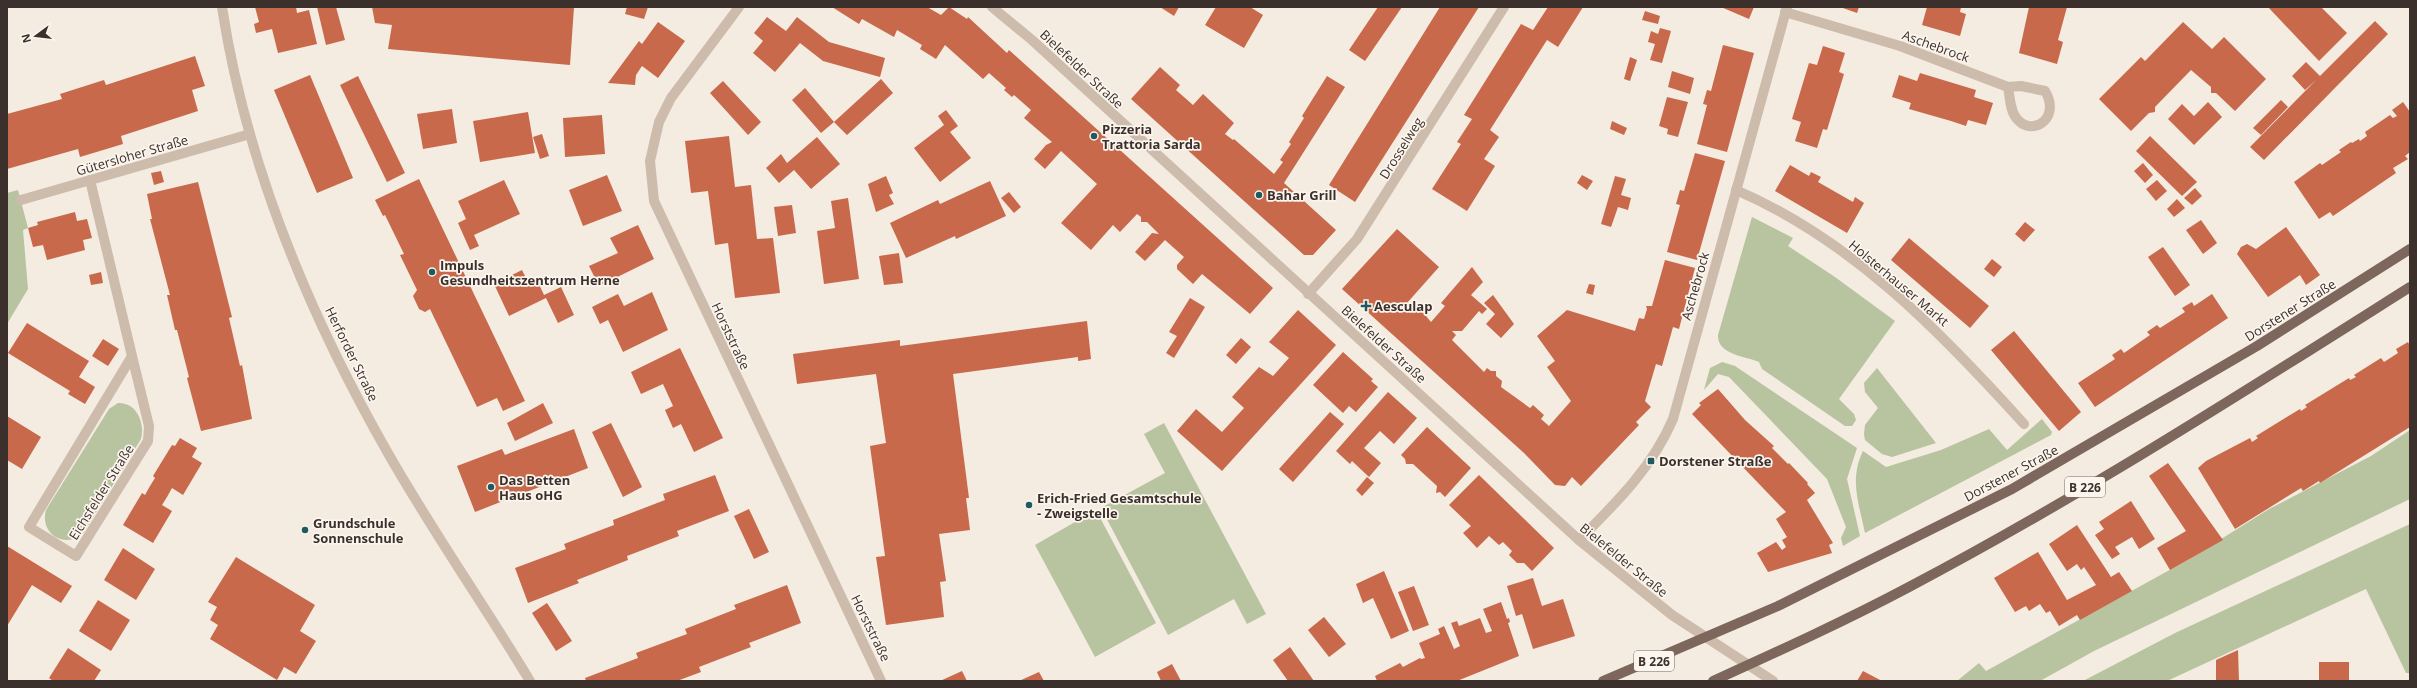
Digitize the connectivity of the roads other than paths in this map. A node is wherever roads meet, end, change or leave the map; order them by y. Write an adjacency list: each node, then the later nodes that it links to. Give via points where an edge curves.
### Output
1 (222, 7): 7 (street, Herforder Straße, via 232,69)
2 (739, 7): 20 (street, Horststraße, via 672,98 659,122 650,161 654,201)
3 (992, 7): 13 (street, Bielefelder Straße, via 1026,35)
4 (1504, 7): 13 (street, Drosselweg, via 1357,239)
5 (1786, 10): 6 (street, Aschebrock, via 1900,46); 9 (street, Aschebrock)
6 (2008, 87): 6 (street, Aschebrock, via 2012,110 2017,120 2027,126 2038,125 2047,119 2051,112 2050,101 2044,91 2021,86)
7 (250, 134): 8 (street, Gütersloher Straße); 19 (street, Herforder Straße, via 282,229 311,300 349,379 389,455)
8 (90, 180): 10 (street, Gütersloher Straße); 14 (street, Eichsfelder Straße)
9 (1736, 190): 15 (street, Holsterhauser Markt, via 1811,229 1855,260 1918,312); 16 (street, Aschebrock, via 1673,419 1665,439 1629,491)
10 (21, 200)
11 (2410, 249): 17 (main road, Dorstener Straße / B 226, via 2257,346 2012,489 1778,606)
12 (2410, 287): 18 (main road, B 226, via 2085,487 1910,586 1825,630)
13 (1308, 294): 16 (street, Bielefelder Straße)
14 (132, 356): 14 (street, Eichsfelder Straße, via 29,528 76,556 148,440 150,426)
15 (2024, 424)
16 (1579, 540): 17 (street, Bielefelder Straße)
17 (1705, 639): 18 (street, Bielefelder Straße); 21 (main road, Dorstener Straße / B 226)
18 (1748, 665): 22 (main road, B 226); 23 (street, Bielefelder Straße)
19 (530, 681)
20 (882, 681)
21 (1603, 681)
22 (1713, 681)
23 (1773, 681)

